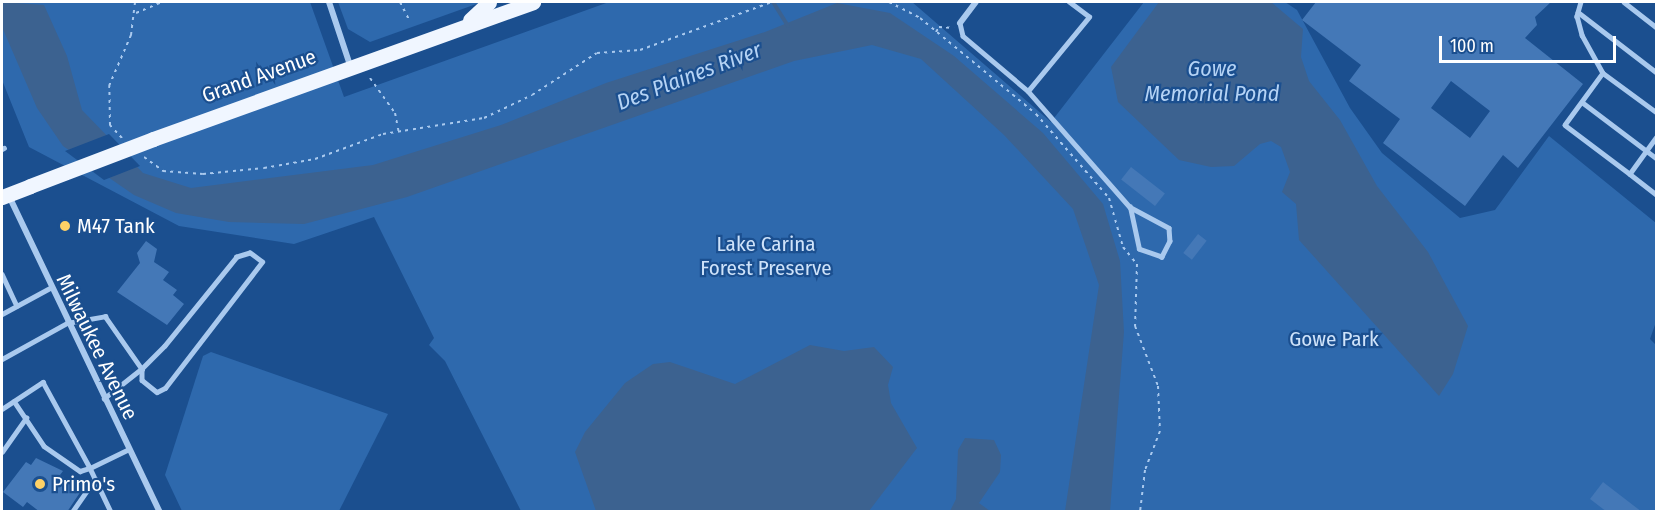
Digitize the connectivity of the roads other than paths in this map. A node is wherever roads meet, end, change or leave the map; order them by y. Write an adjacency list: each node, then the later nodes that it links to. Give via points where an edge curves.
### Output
1 (329, 2): 12 (street)
2 (489, 2): 10 (main road)
3 (976, 2): 9 (street)
4 (1069, 2): 15 (lane, via 1089,17)
5 (1581, 2): 8 (lane)
6 (1624, 2): 11 (lane)
7 (524, 3): 10 (main road, Grand Avenue)
8 (1578, 12): 13 (lane); 14 (lane, via 1582,35)
9 (960, 23): 15 (lane, via 963,36)
10 (466, 25): 12 (main road, Grand Avenue)
11 (1656, 27)
12 (350, 65): 23 (main road, Grand Avenue, bridge)
13 (1656, 72)
14 (1604, 73): 16 (lane); 17 (lane)
15 (1029, 91): 24 (lane)
16 (1582, 102): 19 (lane); 21 (lane, via 1565,125)
17 (1656, 112)
18 (1656, 138): 19 (lane)
19 (1647, 151): 20 (lane); 21 (lane)
20 (1656, 158)
21 (1630, 174): 22 (lane)
22 (1656, 194)
23 (5, 196): 26 (street, Milwaukee Avenue)
24 (1130, 207): 24 (lane, via 1169,228 1170,241 1162,257 1139,249)
25 (2, 274): 27 (lane)
26 (50, 288): 27 (lane); 29 (street, Milwaukee Avenue)
27 (17, 306): 28 (lane)
28 (2, 314)
29 (67, 323): 30 (lane); 31 (lane, via 105,316); 32 (street, Milwaukee Avenue)
30 (2, 359)
31 (142, 369): 31 (lane, via 237,257 250,253 262,262 165,388 150,391 142,380); 32 (lane)
32 (104, 399): 36 (street, Milwaukee Avenue)
33 (14, 401): 34 (lane); 35 (lane); 38 (lane, via 43,382)
34 (2, 409)
35 (26, 418): 37 (lane); 38 (lane, via 44,446 80,471)
36 (129, 449): 38 (lane); 42 (street, Milwaukee Avenue)
37 (2, 452)
38 (90, 468): 39 (lane)
39 (95, 479): 40 (lane); 41 (lane)
40 (72, 512)
41 (111, 512)
42 (160, 512)

